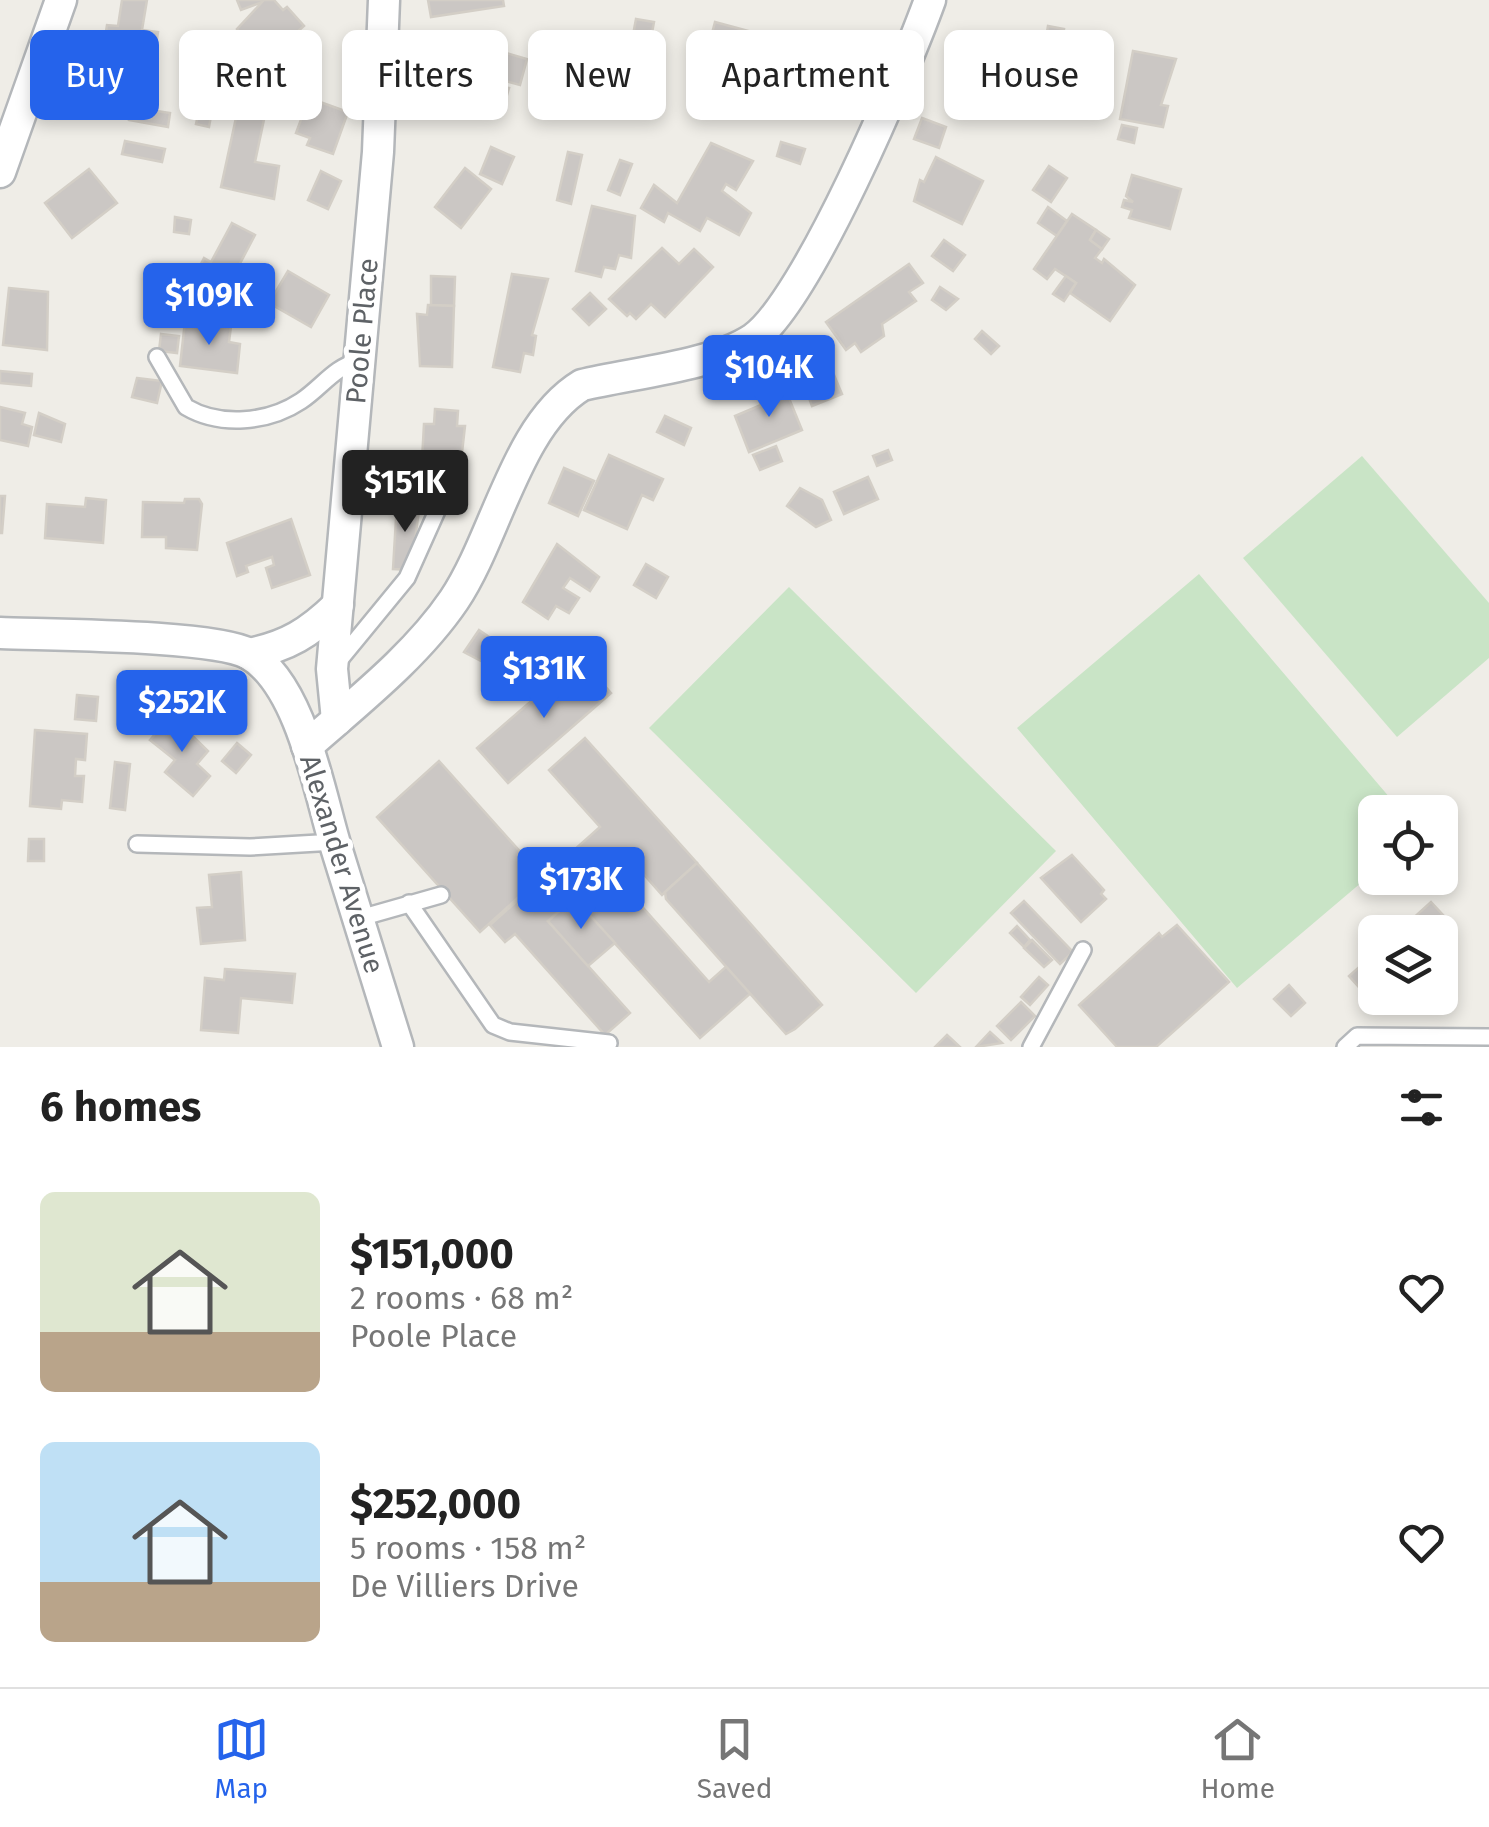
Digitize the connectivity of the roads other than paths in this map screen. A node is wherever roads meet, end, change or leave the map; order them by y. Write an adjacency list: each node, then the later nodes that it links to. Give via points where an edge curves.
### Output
1 (62, 0): 4 (street)
2 (384, 0): 6 (street, Poole Place)
3 (930, 0): 12 (street, via 909,58 808,266 770,324 724,352 582,385 566,395 539,428 452,604)
4 (0, 172)
5 (157, 356): 6 (lane, via 186,407 256,420 302,401)
6 (360, 360): 8 (street, Poole Place)
7 (445, 493): 11 (lane, via 407,578)
8 (338, 605): 10 (street, via 305,636); 11 (street, Poole Place)
9 (0, 633): 10 (street, via 191,643)
10 (248, 654): 13 (street, Alexander Avenue, via 278,684)
11 (332, 669): 12 (street, Poole Place)
12 (336, 720): 13 (street)
13 (306, 746): 14 (street, Alexander Avenue)
14 (335, 842): 15 (lane); 18 (street, Alexander Avenue)
15 (137, 844)
16 (442, 896): 17 (lane)
17 (409, 904): 18 (lane); 22 (lane, via 493,1025)
18 (360, 918): 23 (street, Alexander Avenue)
19 (1083, 950): 24 (lane)
20 (1489, 1037): 21 (lane)
21 (1465, 1042): 25 (lane, via 1357,1036)
22 (609, 1043)
23 (398, 1047)
24 (1031, 1047)
25 (1345, 1047)

